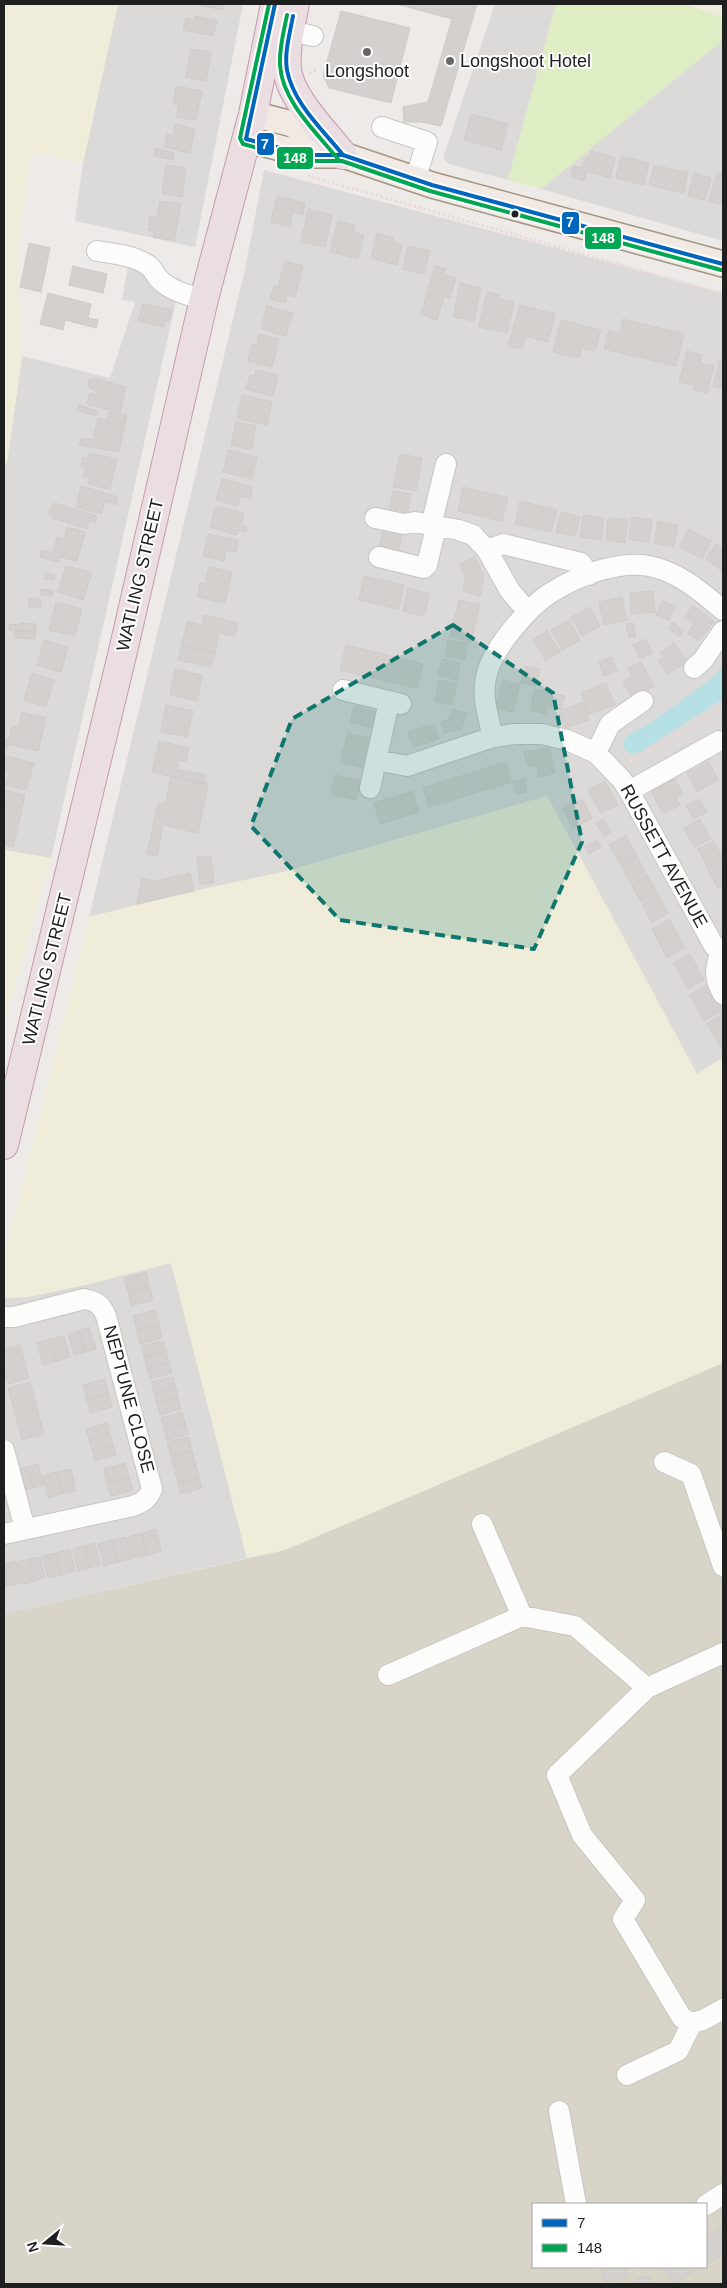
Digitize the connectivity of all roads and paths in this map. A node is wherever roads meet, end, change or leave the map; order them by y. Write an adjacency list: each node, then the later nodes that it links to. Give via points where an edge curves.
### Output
1 (276, 4): 3 (highway, WATLING STREET)
2 (295, 4): 5 (highway, via 302,34 286,63 290,82)
3 (250, 126): 5 (main road, via 308,156); 11 (highway, WATLING STREET)
4 (382, 127): 7 (street, via 427,142)
5 (343, 155): 7 (main road)
6 (303, 175): 10 (path)
7 (415, 180): 9 (main road)
8 (97, 251): 11 (street, via 143,262 171,287)
9 (723, 264)
10 (723, 294)
11 (204, 299): 34 (highway, WATLING STREET)
12 (446, 464): 14 (street)
13 (375, 518): 14 (street)
14 (427, 525): 15 (street, via 473,535); 16 (street, via 428,565 424,568)
15 (487, 550): 17 (street, via 503,544 581,563); 19 (street, via 510,591)
16 (379, 557)
17 (589, 575): 18 (street, via 621,565 665,570 686,580); 19 (street, via 551,592)
18 (723, 610)
19 (528, 612): 25 (street, via 499,648 488,671 484,692)
20 (723, 632): 21 (street)
21 (694, 668)
22 (342, 690): 28 (street, via 396,703 384,723)
23 (643, 701): 27 (street, via 610,724)
24 (723, 710): 29 (path)
25 (493, 737): 27 (street, RUSSETT AVENUE, via 542,734 567,740); 28 (street, RUSSETT AVENUE, via 407,766)
26 (719, 741): 31 (street)
27 (596, 753): 29 (street, RUSSETT AVENUE)
28 (376, 760): 30 (street)
29 (614, 771): 31 (street, RUSSETT AVENUE)
30 (370, 788)
31 (629, 791): 32 (street, RUSSETT AVENUE, via 708,936 714,946)
32 (722, 950): 33 (street, via 716,966 716,981)
33 (723, 994)
34 (4, 1145)
35 (4, 1317): 39 (street, NEPTUNE CLOSE, via 84,1299 102,1305 152,1489 149,1497 133,1506)
36 (4, 1450): 39 (street)
37 (664, 1462): 41 (street, via 691,1474)
38 (482, 1524): 42 (street)
39 (25, 1529): 40 (street, NEPTUNE CLOSE)
40 (4, 1534)
41 (723, 1566)
42 (522, 1616): 44 (street); 45 (street, via 574,1626)
43 (723, 1654): 45 (street)
44 (388, 1675)
45 (647, 1688): 47 (street, via 557,1775 582,1835 635,1900 622,1919 682,2018)
46 (723, 2009): 47 (street)
47 (692, 2023): 48 (street, via 678,2050)
48 (627, 2075)
49 (559, 2111): 51 (street)
50 (723, 2194): 52 (street)
51 (576, 2203)
52 (707, 2203)

